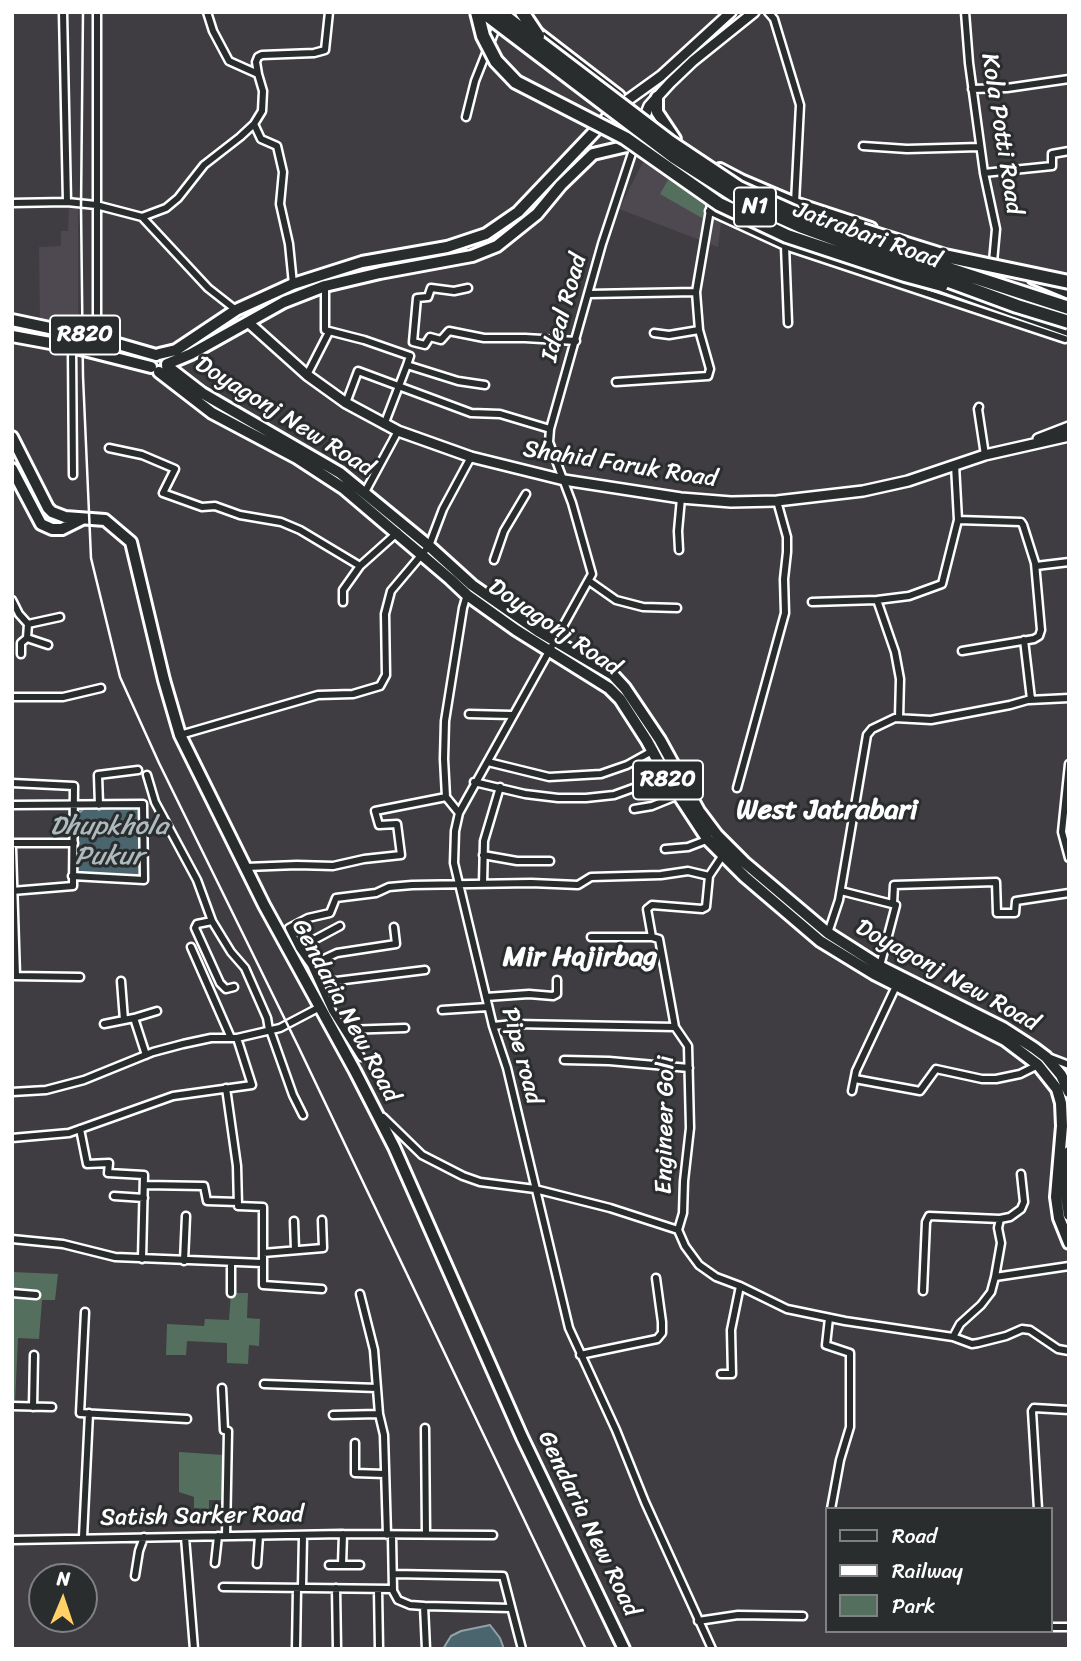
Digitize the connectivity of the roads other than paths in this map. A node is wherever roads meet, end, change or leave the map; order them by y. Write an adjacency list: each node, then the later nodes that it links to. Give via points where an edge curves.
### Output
1 (63, 12): 36 (street)
2 (97, 12): 39 (street)
3 (207, 12): 15 (street, via 229,61)
4 (329, 12): 15 (street, via 326,50 262,55 258,57)
5 (476, 12): 13 (main road, Jatrabari Road); 52 (highway, bridge, via 496,61 516,82 625,138 719,204 818,248)
6 (499, 12): 14 (highway, N1, bridge)
7 (510, 12): 13 (main road, via 507,26); 19 (main road, Jatrabari Road)
8 (522, 12): 14 (highway, bridge)
9 (731, 12): 19 (main road, via 661,75)
10 (754, 12): 18 (main road)
11 (768, 12): 38 (street, via 800,105)
12 (965, 12): 17 (street, Kola Potti Road)
13 (490, 19): 20 (main road, Jatrabari Road); 22 (street); 52 (highway, N1, bridge, via 674,158 740,199 800,226)
14 (550, 50): 34 (highway, N1, bridge, via 670,142)
15 (258, 74): 23 (street, via 262,111)
16 (1069, 79): 17 (street)
17 (972, 89): 30 (street, Kola Potti Road)
18 (657, 97): 21 (main road); 25 (main road, via 657,112)
19 (625, 100): 20 (main road); 21 (main road, Jatrabari Road)
20 (612, 113): 24 (main road, Jatrabari Road); 28 (main road)
21 (645, 116): 24 (main road); 25 (main road, Jatrabari Road)
22 (466, 117)
23 (254, 124): 41 (street, via 204,165 166,208); 45 (street, via 261,139 277,146 283,172 280,204)
24 (638, 134): 26 (street, Ideal Road); 29 (main road, Jatrabari Road)
25 (675, 139): 38 (main road, Jatrabari Road, via 724,172)
26 (634, 146): 29 (main road); 32 (main road, via 601,151); 50 (street, Ideal Road)
27 (863, 146): 30 (street)
28 (579, 147): 32 (main road); 45 (main road, via 518,212 486,234 447,247 362,262)
29 (653, 147): 35 (main road, Jatrabari Road)
30 (980, 147): 33 (street, Kola Potti Road)
31 (1069, 151): 33 (street, via 1052,154 1052,166)
32 (589, 158): 46 (main road, via 537,214 497,246 472,256)
33 (984, 173): 43 (street, Kola Potti Road, via 996,229)
34 (739, 188): 44 (highway, bridge, via 945,256); 53 (highway, N1, bridge, via 817,223)
35 (713, 191): 40 (street); 62 (main road, Jatrabari Road, via 749,213 811,240)
36 (67, 202): 37 (street); 39 (street)
37 (12, 203)
38 (795, 203): 43 (main road, Jatrabari Road, via 920,244)
39 (96, 205): 41 (street); 64 (street)
40 (709, 211): 42 (street); 48 (street)
41 (142, 217): 54 (street, via 208,288)
42 (785, 246): 58 (street); 62 (street)
43 (993, 262): 49 (main road, Jatrabari Road)
44 (1069, 282)
45 (293, 284): 51 (main road); 54 (main road)
46 (325, 286): 51 (main road); 60 (street, via 325,330)
47 (468, 288): 66 (street, via 431,288 428,297 418,298)
48 (696, 292): 50 (street); 59 (street)
49 (1069, 293)
50 (589, 294): 65 (street, Ideal Road)
51 (297, 297): 57 (main road)
52 (1017, 306): 56 (highway, N1, bridge)
53 (1069, 308)
54 (236, 310): 57 (main road); 68 (main road, via 176,350)
55 (12, 320): 64 (main road, R820)
56 (1069, 322)
57 (249, 323): 70 (main road); 73 (main road, Shahid Faruk Road)
58 (789, 323)
59 (699, 330): 61 (street); 75 (street, via 708,376)
60 (329, 332): 69 (street); 73 (street)
61 (654, 333)
62 (1067, 335)
63 (12, 336): 67 (main road, R820)
64 (97, 338): 68 (main road, R820)
65 (576, 341): 66 (street, via 484,338 449,331 441,340 430,338 425,345); 82 (street, Ideal Road)
66 (413, 342): 69 (street)
67 (72, 346): 72 (main road, R820); 92 (street)
68 (157, 355): 72 (main road, via 165,357)
69 (410, 356): 71 (street)
70 (182, 358): 72 (main road); 74 (main road)
71 (407, 365): 76 (street); 77 (street)
72 (161, 367): 74 (main road, Doyagonj New Road / R820); 100 (main road, R820, via 212,413 324,475)
73 (307, 375): 78 (main road, Shahid Faruk Road)
74 (181, 377): 94 (main road, Doyagonj New Road / R820)
75 (616, 382)
76 (485, 386)
77 (400, 388): 78 (street, via 358,372); 80 (street); 82 (street, via 471,413 500,414)
78 (346, 403): 80 (main road, Shahid Faruk Road)
79 (979, 407): 88 (street)
80 (384, 425): 83 (main road, Shahid Faruk Road)
81 (1069, 427): 86 (main road, Shahid Faruk Road)
82 (550, 429): 93 (street, Ideal Road, via 549,442)
83 (398, 431): 89 (main road, Shahid Faruk Road); 94 (street)
84 (1069, 436): 86 (main road, Shahid Faruk Road)
85 (12, 437): 98 (main road, Gendaria New Road, via 48,508 58,515)
86 (1020, 446): 88 (main road, Shahid Faruk Road)
87 (109, 448): 106 (street, via 175,469 163,493 202,507 281,522)
88 (985, 454): 90 (main road, Shahid Faruk Road)
89 (471, 457): 93 (main road, Shahid Faruk Road); 103 (street)
90 (954, 465): 97 (main road, Shahid Faruk Road, via 863,491); 99 (street)
91 (12, 469): 98 (main road, via 38,521 62,529)
92 (73, 475)
93 (564, 480): 96 (main road, Shahid Faruk Road); 108 (street, via 592,569)
94 (365, 492): 100 (main road, Doyagonj New Road / R820)
95 (526, 494): 104 (street, via 504,531)
96 (681, 498): 97 (main road, Shahid Faruk Road); 102 (street)
97 (777, 501): 142 (street, via 787,537 785,613)
98 (82, 519): 132 (main road, Gendaria New Road, via 109,522 131,542)
99 (958, 520): 107 (street, via 1021,522); 111 (street, via 942,584 909,596)
100 (390, 521): 101 (main road, Doyagonj New Road / R820)
101 (400, 530): 103 (main road, Doyagonj New Road / R820); 106 (street)
102 (679, 550)
103 (426, 551): 109 (main road, Doyagonj New Road / R820); 132 (street, via 391,591 385,614 386,675 380,686 354,694 318,695)
104 (494, 560)
105 (1069, 562): 107 (street)
106 (360, 566): 112 (street, via 343,590)
107 (1036, 566): 118 (street, via 1041,630 1039,636)
108 (589, 581): 114 (street, via 616,600); 122 (street, Pipe road)
109 (469, 590): 122 (main road, Doyagonj New Road / R820); 144 (street, via 445,721)
110 (12, 600): 116 (street)
111 (877, 600): 113 (street); 131 (street, via 895,652)
112 (343, 602)
113 (812, 602)
114 (677, 608)
115 (60, 617): 116 (street)
116 (28, 624): 117 (street)
117 (27, 638): 119 (street); 121 (street)
118 (1024, 640): 123 (street); 128 (street)
119 (20, 643): 120 (street); 124 (street)
120 (12, 644)
121 (48, 645)
122 (552, 645): 130 (street, Pipe road); 133 (main road, Doyagonj New Road / R820, via 613,675)
123 (962, 651)
124 (21, 654)
125 (101, 688): 126 (street, via 62,697)
126 (12, 697)
127 (1069, 698): 128 (street)
128 (1029, 700): 131 (street, via 931,720)
129 (469, 714): 130 (street)
130 (512, 715): 134 (street, Pipe road)
131 (899, 718): 165 (street, via 880,724 867,735)
132 (180, 735): 159 (main road, Gendaria New Road)
133 (658, 748): 134 (street, via 601,774 549,776); 137 (main road, Doyagonj New Road / R820)
134 (488, 762): 139 (street, Pipe road)
135 (1069, 764): 157 (street, via 1062,832)
136 (138, 770): 145 (street, via 99,775)
137 (671, 774): 141 (street, via 614,795 586,798 524,794); 143 (main road, Doyagonj New Road / R820)
138 (147, 775): 168 (street, via 155,802 197,880)
139 (474, 782): 141 (street); 149 (street, Pipe road)
140 (12, 783): 147 (street, via 74,786)
141 (500, 787): 156 (street)
142 (737, 788)
143 (683, 793): 148 (street); 150 (main road, Doyagonj New Road / R820)
144 (446, 797): 149 (street); 159 (street, via 375,811 379,825 397,824 401,855 333,866)
145 (99, 805): 147 (street); 160 (street, via 143,804 144,880)
146 (12, 806): 147 (street)
147 (74, 806): 152 (street)
148 (634, 809)
149 (458, 813): 163 (street, Pipe road, via 454,863)
150 (713, 837): 154 (street, via 688,847); 155 (main road, Doyagonj New Road / R820)
151 (12, 843): 152 (street)
152 (74, 843): 160 (street)
153 (12, 849): 164 (street)
154 (664, 849)
155 (725, 851): 161 (street, Engineer Goli); 171 (main road, Doyagonj New Road / R820); 182 (main road, R820, via 768,898 820,941 851,961)
156 (483, 855): 158 (street); 162 (street)
157 (1069, 858)
158 (550, 861)
159 (246, 867): 187 (main road, Gendaria New Road)
160 (72, 876): 164 (street, via 73,886)
161 (709, 876): 162 (street, via 688,871 592,877 578,885); 173 (street, Engineer Goli, via 702,909 648,905)
162 (483, 884): 163 (street)
163 (460, 886): 175 (street, via 389,887 376,894 336,898 330,914 289,928); 186 (street, Pipe road)
164 (13, 891): 179 (street)
165 (841, 891): 167 (street); 171 (street)
166 (1069, 893): 167 (street, via 1016,901 1015,913 997,913 996,882 894,885)
167 (893, 904): 177 (street)
168 (212, 921): 185 (street, via 195,928 220,983 226,989); 197 (street, via 245,968)
169 (340, 926): 175 (street)
170 (394, 926): 176 (street, via 396,944 337,953)
171 (828, 933): 177 (main road, Doyagonj New Road / R820)
172 (591, 937): 173 (street)
173 (652, 937): 195 (street, Engineer Goli, via 659,939)
174 (191, 947): 199 (street)
175 (299, 948): 176 (street)
176 (312, 965): 184 (street)
177 (880, 966): 182 (main road, Doyagonj New Road / R820)
178 (425, 970): 184 (street)
179 (14, 976): 180 (street)
180 (80, 976)
181 (557, 980): 186 (street, via 554,996)
182 (898, 980): 203 (main road, Doyagonj New Road / R820, via 1003,1028); 206 (street)
183 (121, 981): 192 (street)
184 (320, 983): 198 (street)
185 (234, 987)
186 (486, 998): 188 (street, Pipe road)
187 (321, 1007): 197 (street); 211 (main road, Gendaria New Road)
188 (488, 1007): 189 (street); 194 (street, Pipe road)
189 (442, 1010)
190 (157, 1011): 191 (street)
191 (134, 1018): 192 (street); 200 (street)
192 (124, 1020): 193 (street)
193 (104, 1024)
194 (493, 1026): 195 (street); 218 (street, Pipe road)
195 (675, 1027): 205 (street, Engineer Goli, via 688,1046)
196 (405, 1028): 198 (street)
197 (269, 1030): 199 (street); 212 (street)
198 (345, 1030): 201 (street)
199 (234, 1038): 200 (street, via 211,1038); 207 (street, via 252,1085)
200 (146, 1055): 209 (street, via 84,1080 46,1090)
201 (360, 1057)
202 (564, 1060): 205 (street)
203 (1042, 1061): 204 (street); 206 (street, via 1020,1074 996,1079 936,1069 920,1091); 210 (main road, Doyagonj New Road / R820, via 1060,1075); 229 (main road, R820, via 1061,1103 1056,1197)
204 (1069, 1065)
205 (689, 1068): 227 (street, Engineer Goli, via 690,1128)
206 (855, 1079): 208 (street)
207 (226, 1088): 213 (street, via 173,1096); 221 (street)
208 (852, 1091)
209 (12, 1092)
210 (1069, 1092)
211 (372, 1105): 218 (street, via 408,1144 445,1168 480,1182); 302 (main road, Gendaria New Road)
212 (303, 1115)
213 (80, 1129): 214 (street); 217 (street, via 87,1164 108,1163 108,1173 144,1175)
214 (12, 1138)
215 (1069, 1152): 222 (main road, via 1065,1190)
216 (1021, 1174): 225 (street, via 1021,1209)
217 (144, 1185): 220 (street); 221 (street, via 204,1185 207,1201)
218 (535, 1189): 227 (street); 251 (street, Pipe road, via 569,1328)
219 (114, 1196): 220 (street)
220 (144, 1198): 232 (street)
221 (237, 1202): 231 (street, via 238,1206 263,1207)
222 (1069, 1214)
223 (186, 1216): 233 (street)
224 (322, 1220): 230 (street, via 323,1248)
225 (1000, 1220): 237 (street); 241 (street, via 929,1216)
226 (294, 1221): 230 (street)
227 (678, 1230): 239 (street, via 699,1265)
228 (12, 1239): 232 (street)
229 (1069, 1243)
230 (295, 1250): 231 (street)
231 (262, 1253): 235 (street)
232 (142, 1259): 233 (street)
233 (184, 1261): 234 (street)
234 (231, 1262): 235 (street); 243 (street)
235 (262, 1263): 240 (street, via 263,1285)
236 (1069, 1266): 237 (street)
237 (995, 1277): 248 (street, via 991,1292)
238 (656, 1278): 251 (street, via 662,1334 657,1339)
239 (740, 1286): 247 (street, via 787,1309); 252 (street, via 731,1329 732,1374)
240 (322, 1290)
241 (923, 1291)
242 (12, 1293): 245 (street)
243 (231, 1293)
244 (360, 1294): 255 (street)
245 (36, 1295)
246 (85, 1312): 260 (street, via 80,1413)
247 (829, 1318): 248 (street); 267 (street, via 826,1345 850,1353 850,1427)
248 (953, 1337): 249 (street, via 972,1344 1022,1329)
249 (1069, 1351)
250 (34, 1355): 257 (street)
251 (580, 1355): 295 (street, Pipe road)
252 (721, 1374)
253 (264, 1384): 255 (street)
254 (222, 1388): 274 (street, via 224,1430 228,1431)
255 (377, 1388): 262 (street)
256 (12, 1406): 257 (street)
257 (33, 1406): 258 (street)
258 (52, 1407)
259 (1069, 1410): 268 (street, via 1032,1411)
260 (89, 1413): 263 (street); 276 (street)
261 (333, 1415): 262 (street)
262 (379, 1415): 266 (street)
263 (187, 1419)
264 (425, 1428): 270 (street)
265 (355, 1443): 266 (street, via 355,1473)
266 (385, 1474): 272 (street)
267 (831, 1507)
268 (1038, 1507)
269 (343, 1534): 271 (street, Satish Sarker Road); 272 (street, Satish Sarker Road); 283 (street)
270 (426, 1534): 272 (street, Satish Sarker Road); 273 (street, Satish Sarker Road)
271 (303, 1535): 275 (street, Satish Sarker Road); 288 (street)
272 (390, 1535): 285 (street)
273 (493, 1535)
274 (222, 1536): 275 (street, Satish Sarker Road); 278 (street, Satish Sarker Road); 280 (street)
275 (259, 1536): 281 (street)
276 (83, 1537): 277 (street, Satish Sarker Road); 279 (street, Satish Sarker Road)
277 (144, 1537): 278 (street, Satish Sarker Road); 286 (street)
278 (185, 1537): 296 (street)
279 (12, 1540)
280 (215, 1563)
281 (257, 1564)
282 (329, 1565): 283 (street)
283 (342, 1565): 284 (street)
284 (360, 1565)
285 (393, 1574): 291 (street); 293 (street, via 503,1576)
286 (135, 1576)
287 (223, 1587): 288 (street)
288 (299, 1587): 289 (street); 297 (street)
289 (336, 1588): 290 (street); 298 (street)
290 (378, 1589): 291 (street); 299 (street)
291 (393, 1589): 292 (street, via 398,1600)
292 (425, 1606): 293 (street); 300 (street)
293 (510, 1608): 301 (street)
294 (803, 1616): 295 (street, via 738,1615)
295 (698, 1621): 303 (street, Pipe road)
296 (194, 1649)
297 (296, 1649)
298 (337, 1649)
299 (379, 1649)
300 (426, 1649)
301 (522, 1649)
302 (624, 1649)
303 (712, 1649)

